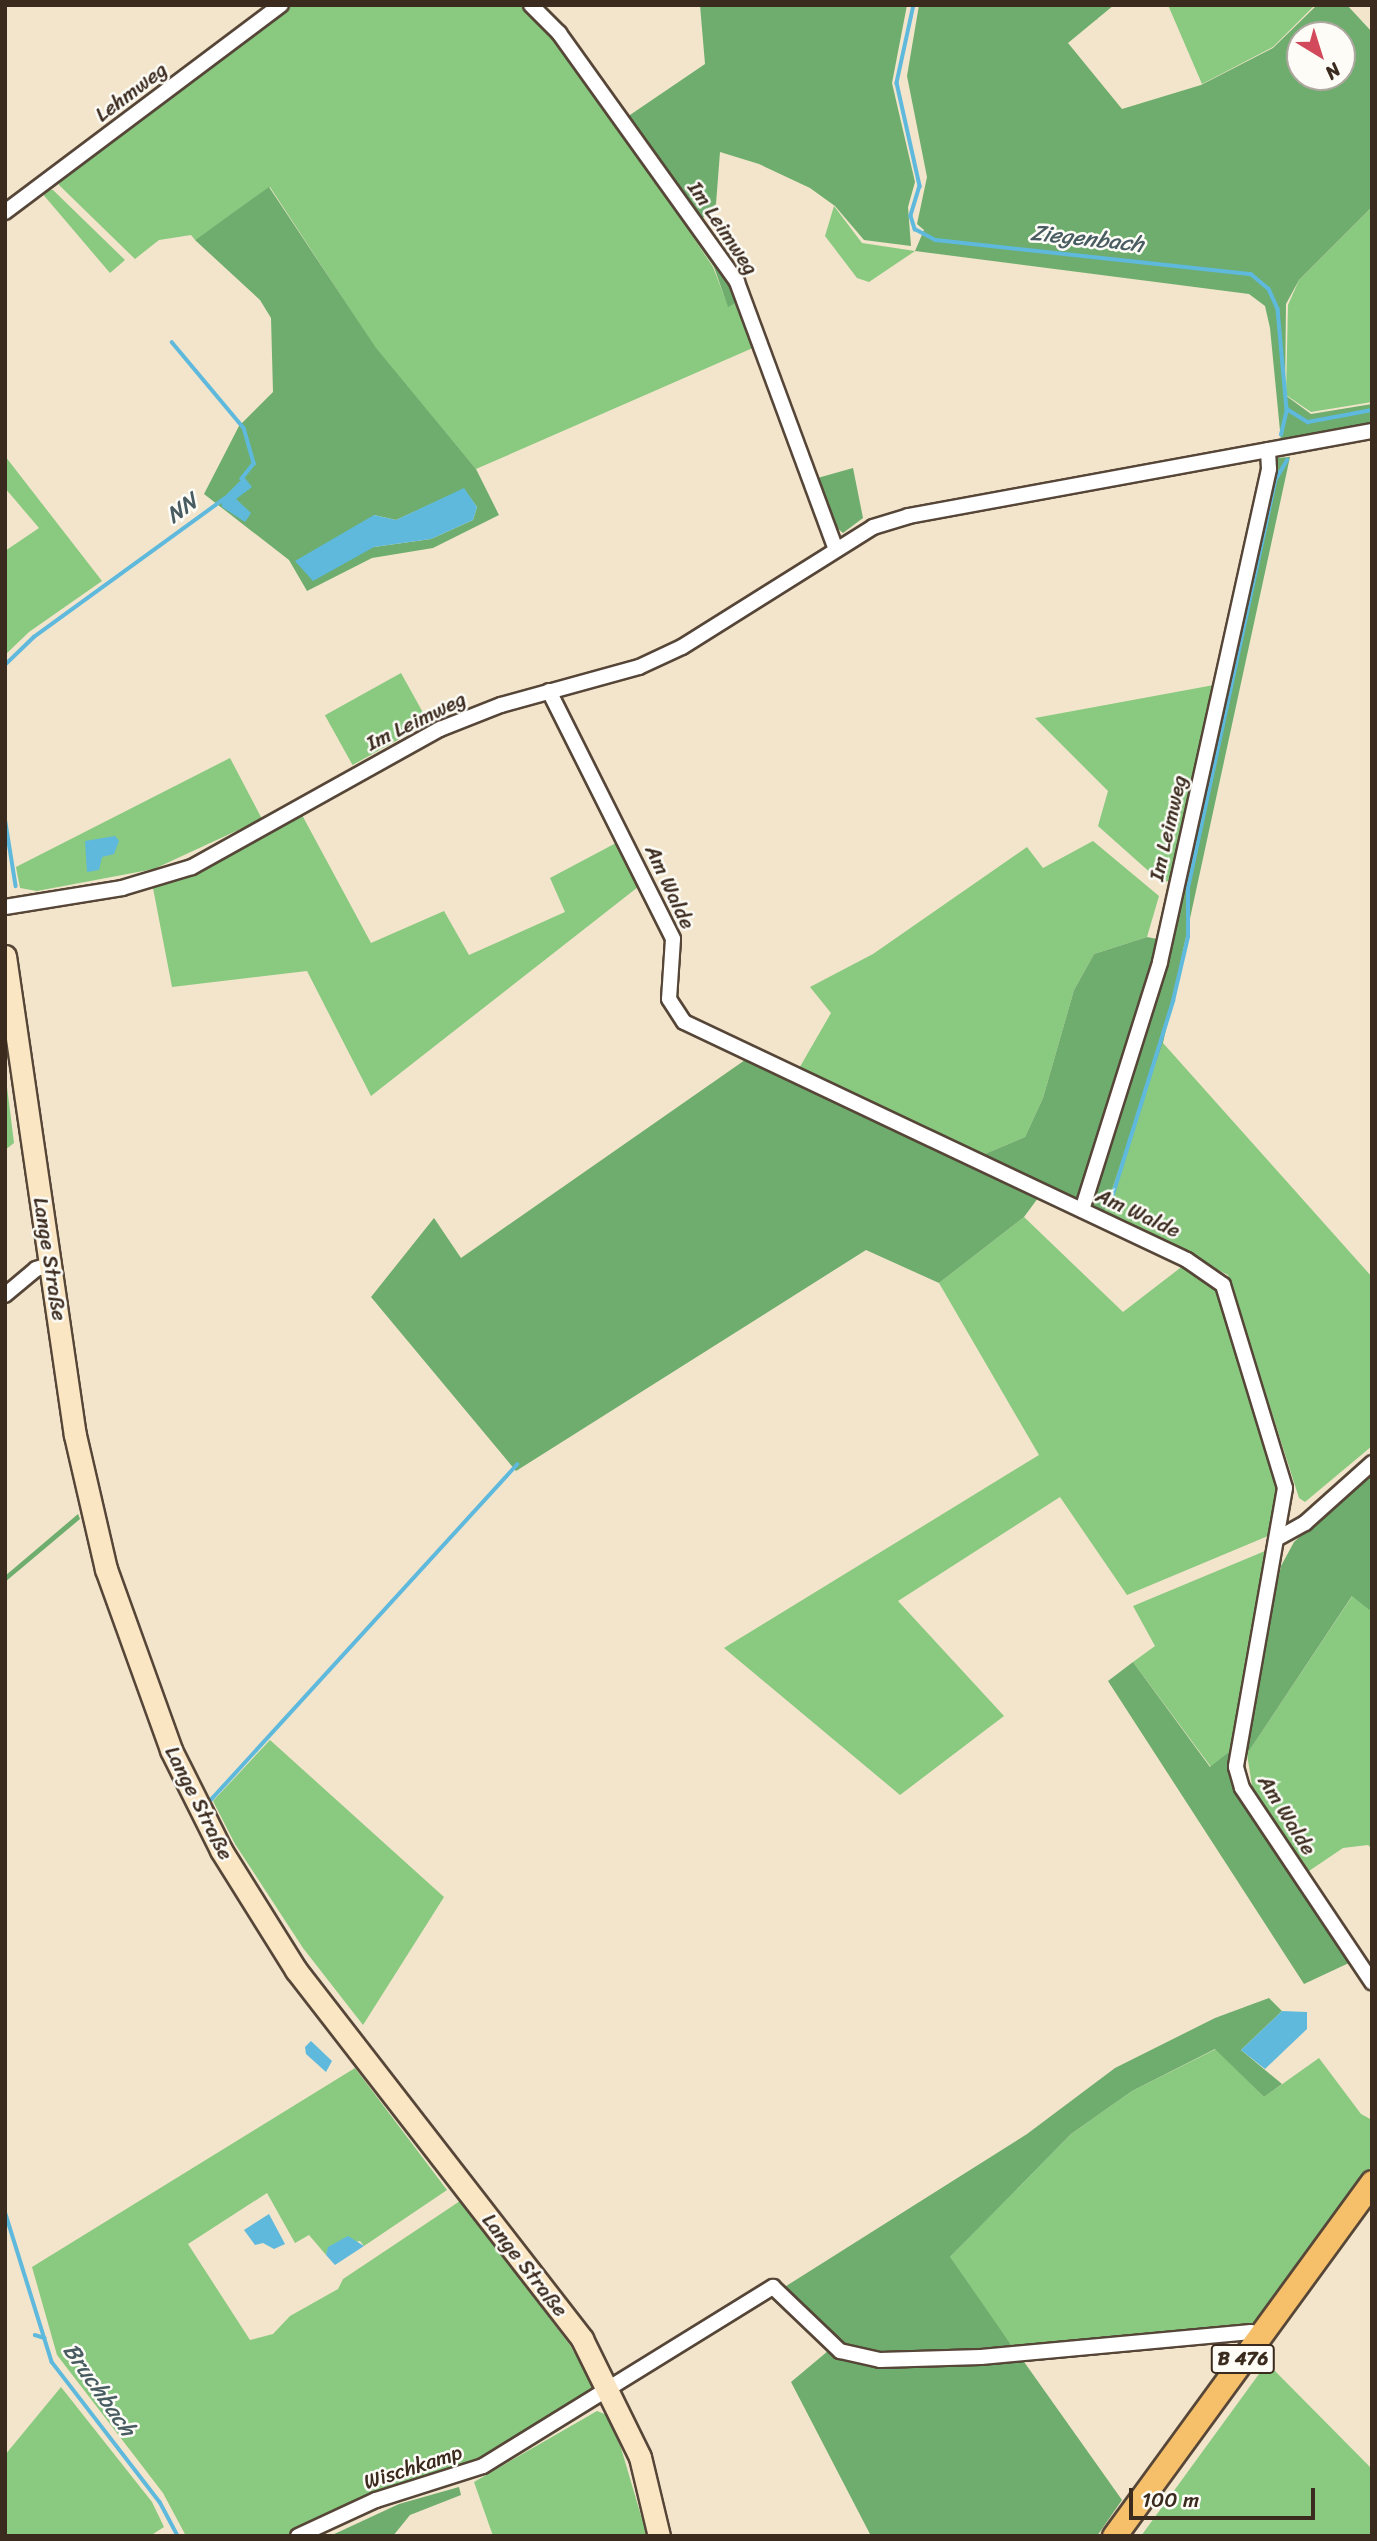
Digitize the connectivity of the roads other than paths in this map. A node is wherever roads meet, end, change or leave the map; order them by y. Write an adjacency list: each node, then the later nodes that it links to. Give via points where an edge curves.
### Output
1 (281, 5): 3 (street, Lehmweg)
2 (531, 5): 6 (street, Im Leimweg, via 559,33 737,282)
3 (5, 212)
4 (1372, 430): 5 (street, Im Leimweg)
5 (1268, 450): 6 (street, Im Leimweg, via 908,516 873,527); 10 (street, Im Leimweg, via 1269,469 1160,962)
6 (835, 547): 7 (street, Im Leimweg, via 682,647 639,667)
7 (549, 691): 8 (street, Im Leimweg, via 440,729 192,867 121,888); 10 (street, Am Walde, via 673,939 669,999 684,1022)
8 (5, 907)
9 (5, 956): 11 (street, Lange Straße)
10 (1082, 1210): 14 (street, Am Walde, via 1187,1260 1223,1285 1284,1488)
11 (51, 1264): 12 (street, via 36,1269); 18 (street, Lange Straße, via 75,1435 93,1519 129,1640 171,1750 221,1850 296,1970 541,2282 582,2339)
12 (5, 1294)
13 (1372, 1463): 14 (street, via 1305,1523)
14 (1280, 1537): 15 (street, Am Walde, via 1236,1767 1242,1788)
15 (1372, 1982)
16 (1372, 2182): 17 (main road, B 476)
17 (1259, 2337): 18 (street, Wischkamp, via 1251,2332 981,2357 880,2360 839,2351 773,2287); 21 (main road, B 476)
18 (610, 2390): 19 (street, Wischkamp, via 463,2476 376,2500); 20 (street, Lange Straße, via 640,2456)
19 (298, 2536)
20 (659, 2536)
21 (1114, 2536)

